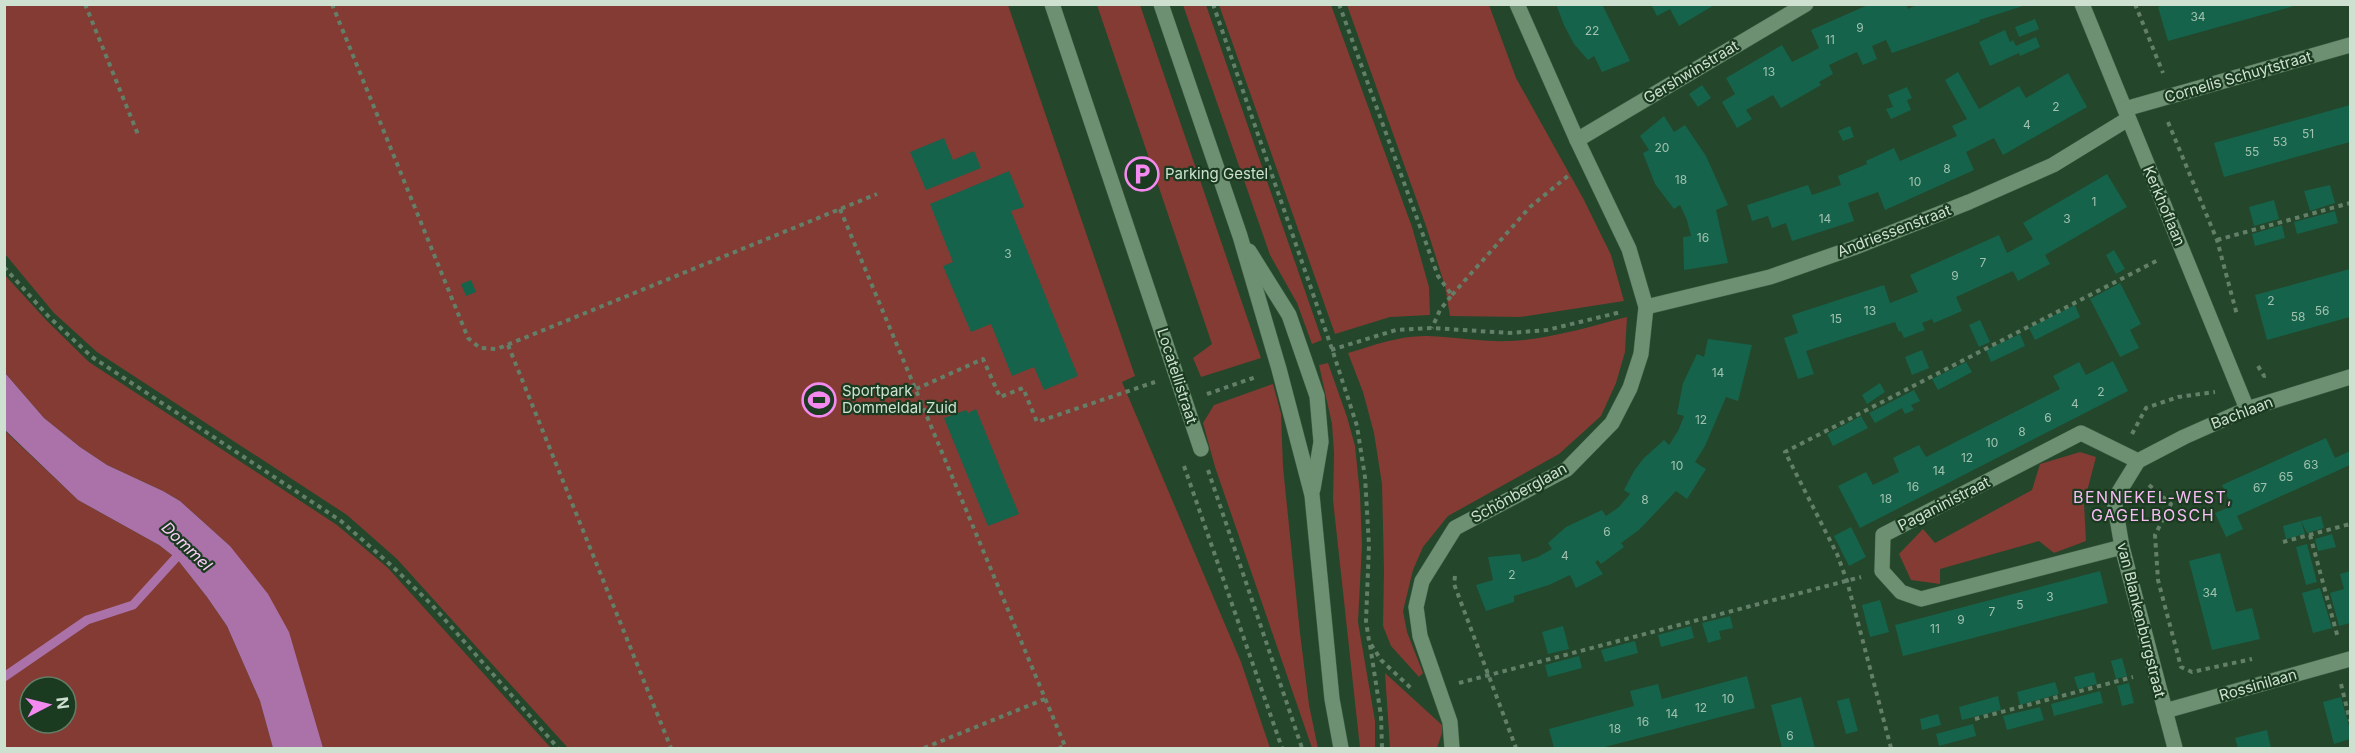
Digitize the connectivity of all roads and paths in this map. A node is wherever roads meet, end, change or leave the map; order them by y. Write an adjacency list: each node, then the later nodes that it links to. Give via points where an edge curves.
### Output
1 (85, 4): 13 (path)
2 (332, 4): 27 (path, via 468,338 480,348)
3 (1052, 4): 37 (street, Locatellistraat)
4 (1161, 4): 19 (street)
5 (1339, 4): 23 (path, via 1434,266)
6 (1517, 4): 14 (street, Schönberglaan)
7 (1806, 4): 14 (street, Gershwinstraat)
8 (2082, 4): 12 (street, Kerkhoflaan)
9 (2135, 4): 11 (path)
10 (2350, 45): 11 (street, Cornelis Schuytstraat)
11 (2166, 97): 12 (street, Cornelis Schuytstraat); 20 (path)
12 (2126, 114): 21 (street, Kerkhoflaan); 24 (street, Andriessenstraat, via 2053,165 1969,202 1770,277)
13 (139, 137)
14 (1577, 140): 15 (street, Schönberglaan)
15 (1587, 160): 23 (path, via 1530,207); 24 (street, Schönberglaan, via 1629,249)
16 (877, 194): 18 (path)
17 (2350, 203): 20 (path)
18 (840, 208): 27 (path); 34 (path)
19 (1240, 236): 41 (street); 41 (street, via 1289,315 1317,396 1321,442)
20 (2217, 240): 25 (path)
21 (2182, 248): 33 (street, Kerkhoflaan); 48 (path, via 1785,452 1838,554)
22 (4, 267): 63 (path, via 92,357 350,529 432,605)
23 (1452, 295): 26 (path)
24 (1646, 307): 26 (path, via 1546,330 1510,333); 58 (street, Schönberglaan, via 1641,354 1630,388 1612,423 1567,469 1455,528 1422,581 1416,607 1420,636)
25 (2240, 325)
26 (1432, 328): 28 (path, via 1396,330)
27 (508, 345): 64 (path)
28 (1332, 349)
29 (2255, 362): 30 (path)
30 (2260, 370): 31 (path, via 2264,376); 33 (path)
31 (2275, 373)
32 (2350, 377): 36 (street, Bachlaan)
33 (2237, 386): 36 (street, Kerkhoflaan); 38 (path, via 2178,396 2146,408 2127,444)
34 (915, 388): 35 (path, via 983,359 1000,397 1023,388 1036,423 1156,382); 59 (path)
35 (1159, 392)
36 (2247, 409): 40 (street, Bachlaan, via 2184,437)
37 (1202, 449): 68 (path)
38 (2117, 451): 40 (street, Paganinistraat); 46 (street, Paganinistraat, via 2081,433 1883,535)
39 (1184, 465): 67 (path)
40 (2135, 466): 45 (street, van Blankenburgstraat, via 2114,500); 53 (path, via 2170,504 2155,535 2158,580 2181,667 2192,672)
41 (1312, 495): 69 (street, via 1332,699)
42 (2350, 524): 43 (path)
43 (2310, 535): 44 (path); 50 (path)
44 (2283, 542)
45 (2122, 547): 46 (street, via 1921,599 1901,592); 56 (street, van Blankenburgstraat)
46 (1882, 571): 48 (path)
47 (1455, 573): 57 (path, via 1454,584)
48 (1847, 581): 57 (path); 73 (path)
49 (2344, 637): 50 (path)
50 (2338, 639): 52 (path)
51 (1369, 641): 70 (path)
52 (2326, 641)
53 (2258, 658)
54 (2350, 659): 55 (street, Rossinilaan)
55 (2335, 663): 60 (street, Rossinilaan); 62 (path)
56 (2154, 672): 60 (street, van Blankenburgstraat); 61 (path)
57 (1489, 676): 58 (path); 72 (path)
58 (1438, 687): 71 (street, Schönberglaan, via 1450,722)
59 (1045, 699): 65 (path); 66 (path, via 1065,746)
60 (2165, 711): 74 (street, van Blankenburgstraat)
61 (1975, 719)
62 (2350, 721)
63 (558, 748)
64 (671, 748)
65 (924, 748)
66 (1059, 748)
67 (1282, 748)
68 (1302, 748)
69 (1341, 748)
70 (1382, 748)
71 (1452, 748)
72 (1516, 748)
73 (1891, 748)
74 (2175, 748)

